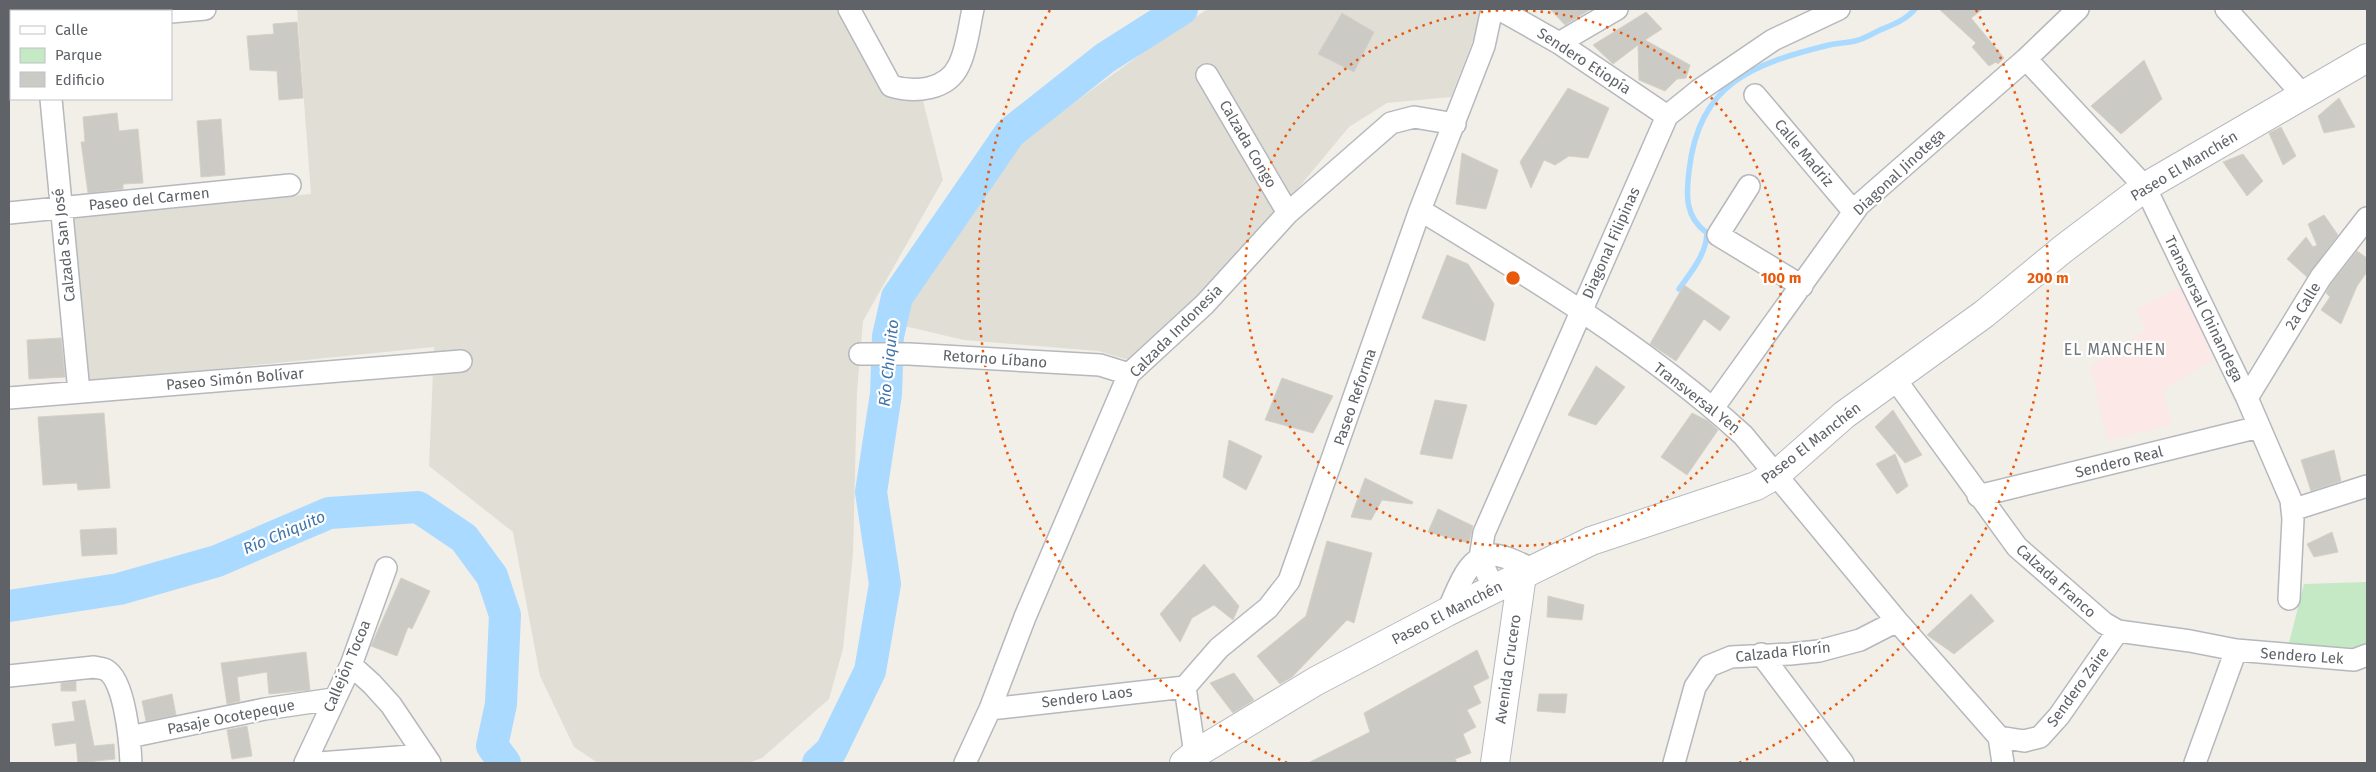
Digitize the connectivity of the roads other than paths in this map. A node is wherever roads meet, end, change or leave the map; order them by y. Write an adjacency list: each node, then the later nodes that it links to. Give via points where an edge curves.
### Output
1 (205, 9): 10 (street)
2 (849, 9): 3 (street, via 891,86 907,91 930,89 947,80 959,66)
3 (974, 9)
4 (1492, 9): 19 (street, Paseo Reforma, via 1484,46)
5 (1499, 9): 11 (street, Sendero Etiopía)
6 (1617, 9): 11 (street)
7 (1839, 9): 18 (street, Diagonal Filipinas, via 1773,40)
8 (2078, 9): 13 (street, Diagonal Jinotega)
9 (2226, 9): 16 (street)
10 (172, 12)
11 (1559, 43): 18 (street, Sendero Etiopía)
12 (2367, 58): 16 (street, Paseo El Manchén)
13 (2026, 59): 22 (street, Transversal Chinandega); 25 (street, Diagonal Jinotega, via 1858,205)
14 (1207, 75): 27 (street, Calzada Congo)
15 (1755, 95): 25 (street, Calle Madriz)
16 (2303, 95): 22 (street, Paseo El Manchén)
17 (51, 100): 23 (street, Calzada San José)
18 (1667, 116): 30 (street, Diagonal Filipinas)
19 (1455, 124): 24 (street, Paseo Reforma); 27 (street, Calzada Indonesia, via 1414,117 1391,123)
20 (290, 185): 23 (street, Paseo del Carmen)
21 (1748, 186): 29 (street, via 1718,235)
22 (2145, 187): 34 (street, Paseo El Manchén, via 1984,314); 37 (street, Transversal Chinandega)
23 (60, 208): 26 (street, Paseo del Carmen); 35 (street, Calzada San José)
24 (1420, 210): 30 (street, Transversal Yen); 57 (street, Paseo Reforma, via 1288,581 1268,608 1220,648)
25 (1854, 212): 29 (street, Diagonal Jinotega)
26 (9, 213)
27 (1288, 213): 33 (street, Calzada Indonesia, via 1205,304)
28 (2367, 218): 37 (street, 2a Calle, via 2321,277)
29 (1802, 286): 38 (street, Diagonal Jinotega)
30 (1582, 310): 38 (street, Transversal Yen); 44 (street, Diagonal Filipinas, via 1484,533)
31 (860, 354): 33 (street, Retorno Líbano, via 1100,365)
32 (461, 361): 35 (street, Paseo Simón Bolívar)
33 (1129, 374): 59 (street, Calzada Indonesia, via 1025,617)
34 (1895, 379): 40 (street, Paseo El Manchén, via 1844,416); 42 (street, Calzada Franco)
35 (79, 392): 36 (street, Paseo Simón Bolívar)
36 (9, 398)
37 (2247, 398): 39 (street, Transversal Chinandega)
38 (1714, 408): 40 (street, Transversal Yen)
39 (2259, 427): 42 (street, Sendero Real); 43 (street, Transversal Chinandega, via 2291,500)
40 (1777, 474): 46 (street, Paseo El Manchén, via 1756,486 1591,541); 50 (street, Transversal Yen)
41 (2367, 486): 43 (street)
42 (1978, 496): 51 (street, Calzada Franco, via 2016,547 2104,623)
43 (2292, 510): 48 (street, Transversal Chinandega)
44 (1480, 558): 46 (street, via 1494,555); 47 (street); 49 (street, via 1470,566)
45 (386, 568): 55 (street, Callejón Tocoa)
46 (1528, 572): 47 (street, Paseo El Manchén); 68 (street, Avenida Crucero)
47 (1494, 590): 49 (street, Paseo El Manchén)
48 (2289, 599)
49 (1447, 612): 63 (street, Paseo El Manchén, via 1316,681)
50 (1897, 621): 53 (street, Calzada Florín, via 1860,640 1819,651); 61 (street, Transversal Yen)
51 (2118, 631): 52 (street, Calzada Franco); 61 (street, Sendero Zaire, via 2060,716 2040,737 2024,741)
52 (2236, 650): 54 (street, Sendero Lek, via 2354,660); 72 (street)
53 (1760, 654): 69 (street, Calzada Florín, via 1731,657 1709,666 1695,687); 70 (street)
54 (2367, 655)
55 (351, 665): 58 (street, Callejón Tocoa); 62 (street, via 391,705)
56 (9, 676): 60 (street, via 94,667 106,670 118,682)
57 (1185, 687): 59 (street, Sendero Laos); 63 (street)
58 (333, 699): 60 (street, Pasaje Ocotepeque, via 264,709); 65 (street, Callejón Tocoa)
59 (990, 709): 67 (street, Calzada Indonesia)
60 (129, 737): 64 (street)
61 (2000, 738): 71 (street)
62 (427, 759): 66 (street)
63 (1190, 759)
64 (131, 763)
65 (305, 763)
66 (319, 763)
67 (965, 763)
68 (1495, 763)
69 (1674, 763)
70 (1843, 763)
71 (2003, 763)
72 (2194, 763)

